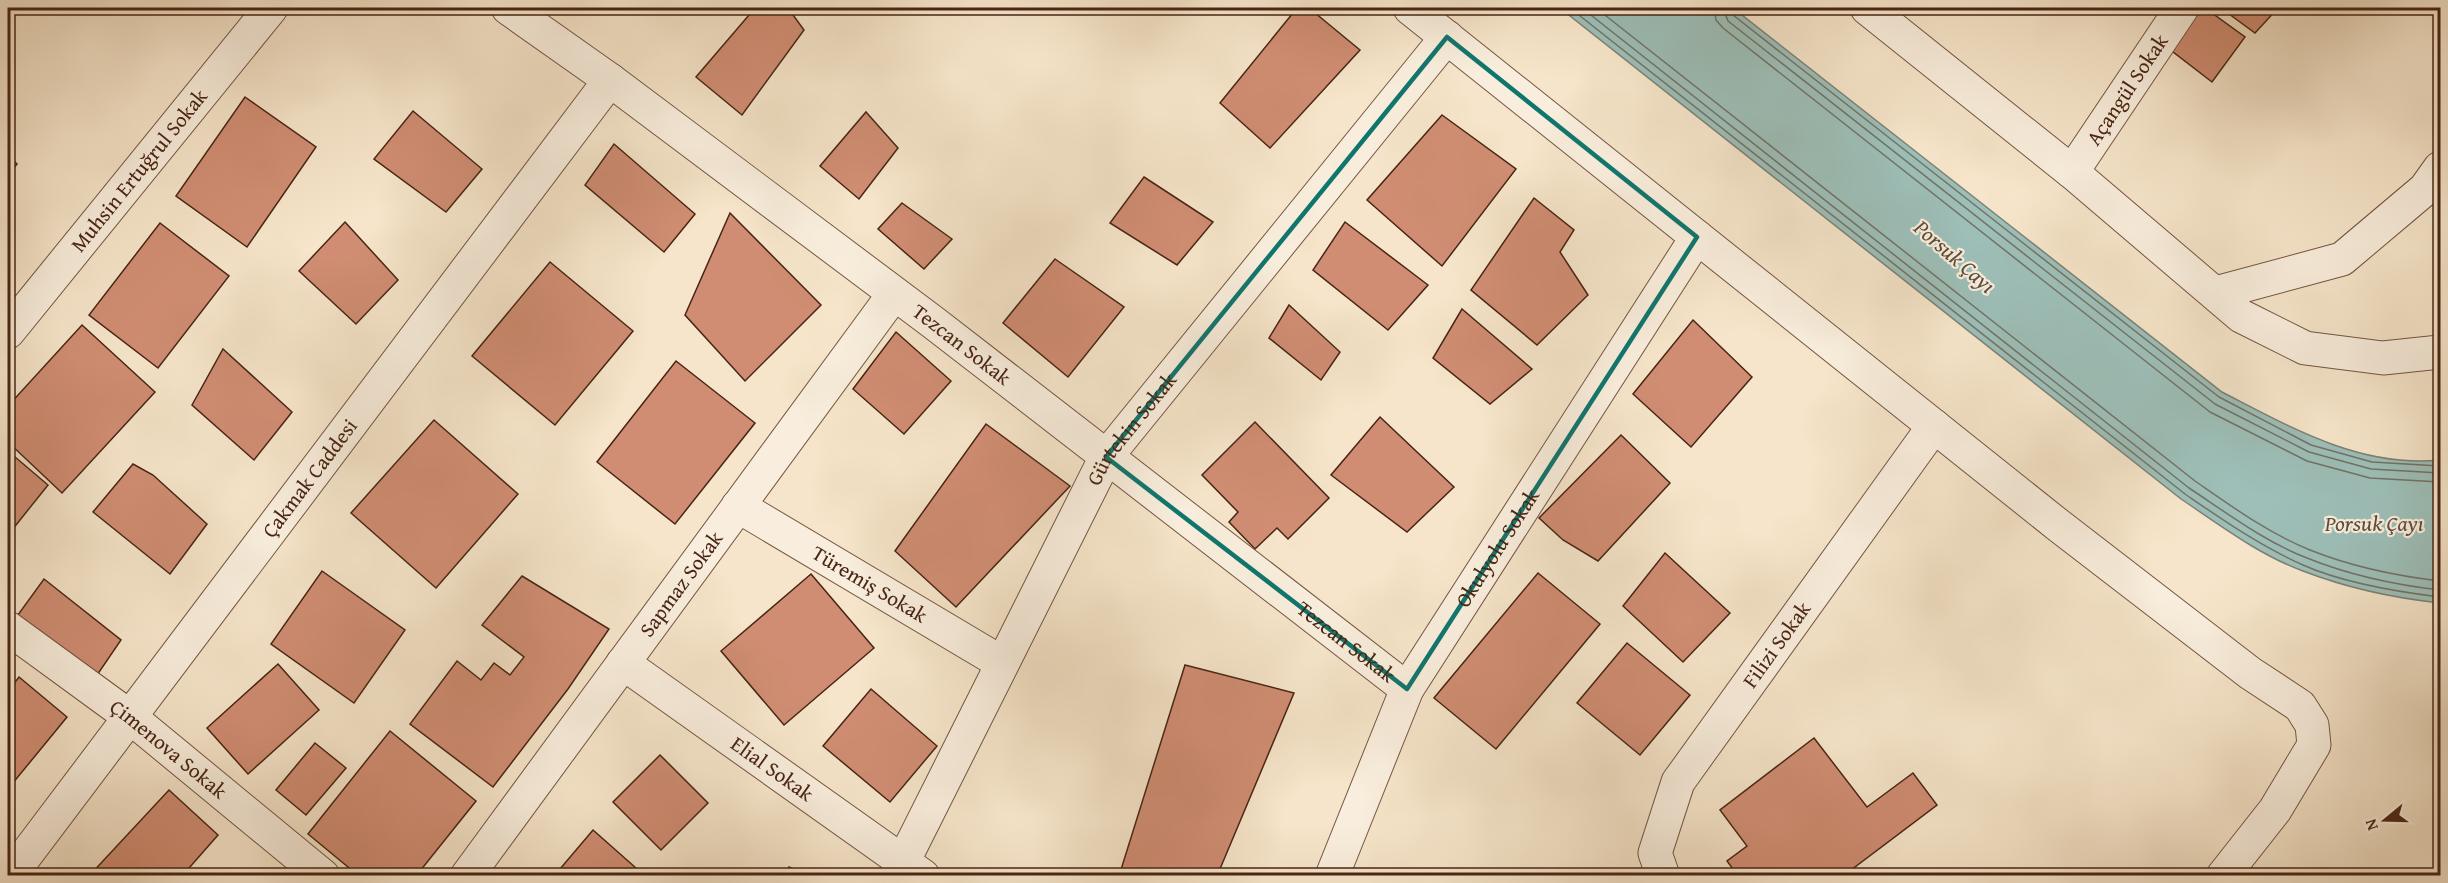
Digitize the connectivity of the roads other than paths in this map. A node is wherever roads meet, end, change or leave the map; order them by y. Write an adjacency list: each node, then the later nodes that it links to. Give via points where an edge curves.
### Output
1 (271, 8): 13 (street, Muhsin Ertuğrul Sokak)
2 (508, 8): 7 (street, Tezcan Sokak)
3 (1410, 8): 6 (street)
4 (1867, 8): 9 (street)
5 (2182, 8): 9 (street, Açangül Sokak)
6 (1447, 37): 10 (street); 16 (street, Gürtekin Sokak)
7 (610, 80): 12 (street, Tezcan Sokak); 22 (street, Çakmak Caddesi)
8 (2440, 168): 11 (street, via 2425,189 2342,259)
9 (2073, 172): 11 (street)
10 (1697, 237): 15 (street); 21 (street, Okulyolu Sokak)
11 (2216, 293): 14 (street, via 2241,316 2305,348 2383,358)
12 (894, 294): 16 (street, Tezcan Sokak); 17 (street, Sapmaz Sokak)
13 (8, 332)
14 (2440, 352)
15 (1934, 426): 28 (street, Filizi Sokak, via 1678,782 1655,853); 29 (street, via 2250,673 2300,706 2312,725 2314,745 2276,810)
16 (1106, 457): 20 (street, Gürtekin Sokak); 21 (street, Tezcan Sokak)
17 (738, 506): 19 (street, Sapmaz Sokak); 20 (street, Türemiş Sokak)
18 (8, 628): 22 (street, Çimenova Sokak)
19 (623, 663): 23 (street, Elial Sokak); 26 (street, Sapmaz Sokak)
20 (1002, 663): 23 (street, Gürtekin Sokak)
21 (1407, 689): 27 (street, Okulyolu Sokak)
22 (130, 717): 24 (street, Çakmak Caddesi); 25 (street, Çimenova Sokak)
23 (907, 871)
24 (10, 876)
25 (323, 876)
26 (467, 876)
27 (1332, 876)
28 (1663, 876)
29 (2223, 876)

